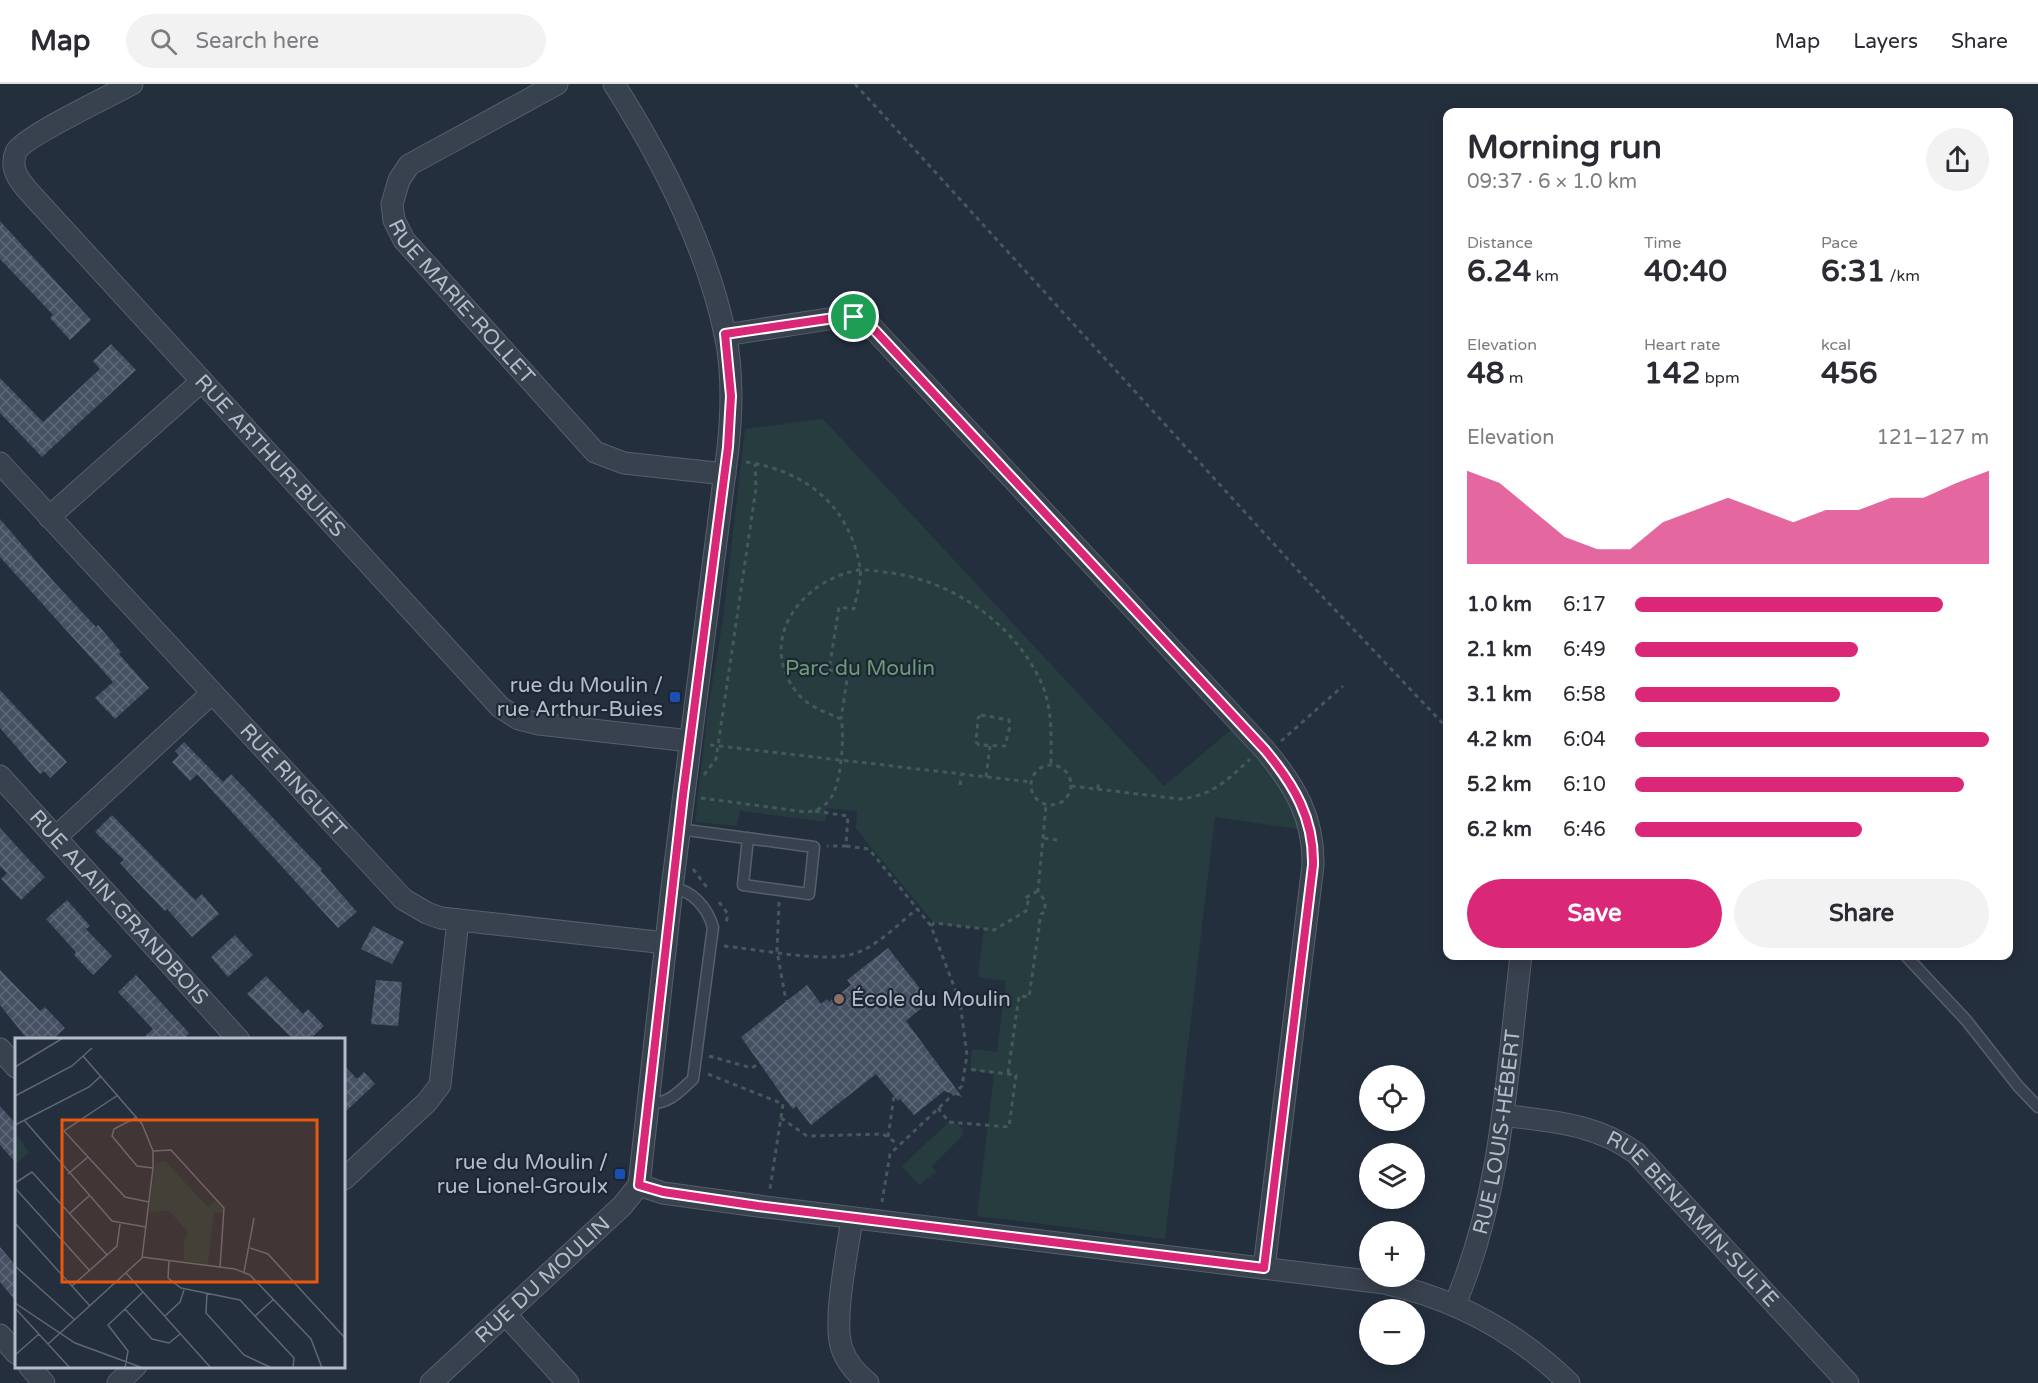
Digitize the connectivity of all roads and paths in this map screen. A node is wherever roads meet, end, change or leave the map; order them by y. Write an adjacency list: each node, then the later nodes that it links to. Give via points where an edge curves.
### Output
1 (132, 84): 6 (street, RUE ARTHUR-BUIES, via 24,143 15,156 15,172)
2 (557, 84): 8 (street, RUE MARIE-ROLLET, via 409,165 394,194 397,227 404,240 595,452 624,463)
3 (614, 84): 5 (street, via 646,134 683,214)
4 (855, 84): 14 (path, via 1304,577)
5 (725, 334): 8 (street, via 731,396); 76 (street, via 841,317 859,318 869,324 1257,742 1294,788 1309,824 1313,865)
6 (202, 381): 9 (street); 15 (street, RUE ARTHUR-BUIES, via 508,713 540,724)
7 (0, 463): 9 (street, RUE RINGUET)
8 (725, 474): 15 (street)
9 (50, 517): 12 (street, RUE RINGUET)
10 (861, 570): 13 (path, via 854,609 839,607 829,670 848,673); 13 (path, via 810,592 796,605 782,646 783,660 799,694 818,709); 17 (path, via 845,524 831,504 799,477 755,464 756,488); 21 (path, via 913,576 933,583 968,601 1006,634 1033,667 1044,690 1050,716)
11 (1343, 686): 18 (path)
12 (212, 693): 35 (street); 45 (street, RUE RINGUET, via 396,893 427,914)
13 (841, 719): 20 (path)
14 (1443, 724)
15 (696, 743): 17 (path); 34 (street)
16 (990, 745): 16 (path, via 975,742 978,718 1005,717 1010,726 1007,743); 25 (path)
17 (718, 746): 20 (path); 24 (path, via 707,775)
18 (1276, 747)
19 (1253, 755): 30 (path, via 1220,787 1196,798)
20 (840, 761): 22 (path); 33 (path, via 832,797)
21 (1051, 765): 27 (path, via 1036,771); 29 (path, via 1065,771)
22 (961, 774): 25 (path); 28 (path)
23 (0, 776): 35 (street, RUE ALAIN-GRANDBOIS)
24 (698, 777)
25 (986, 777): 27 (path)
26 (1098, 780): 30 (path)
27 (1031, 782): 32 (path, via 1033,795)
28 (960, 785)
29 (1071, 786): 30 (path); 32 (path, via 1064,800)
30 (1098, 789)
31 (695, 797): 33 (path, via 795,812)
32 (1046, 805): 37 (path)
33 (816, 811): 40 (path, via 848,816)
34 (679, 829): 36 (lane); 41 (street)
35 (56, 837): 53 (street, RUE ALAIN-GRANDBOIS)
36 (748, 838): 36 (lane, via 814,847 809,894 743,885)
37 (1043, 838): 38 (path); 42 (path)
38 (1057, 840)
39 (836, 845): 40 (path)
40 (846, 846): 43 (path, via 869,849)
41 (672, 888): 47 (street); 63 (lane, via 685,890 695,898 713,927 693,1079 667,1101)
42 (1038, 891): 46 (path, via 1025,898 1026,910 994,930 934,923); 59 (path, via 1046,906 1041,914 1029,997 1019,996)
43 (917, 909): 46 (path); 49 (path, via 854,954 826,956)
44 (778, 915): 49 (path)
45 (458, 920): 47 (street, RUE RINGUET); 71 (street, via 440,1084 428,1102)
46 (931, 926): 58 (path, via 964,1015)
47 (666, 943): 63 (street)
48 (723, 946): 49 (path)
49 (777, 951): 52 (path)
50 (1521, 960): 67 (street, RUE LOUIS-HÉBERT)
51 (1910, 960): 65 (lane)
52 (786, 1002)
53 (237, 1038)
54 (0, 1048): 57 (street)
55 (710, 1056): 56 (path, via 752,1068)
56 (758, 1064)
57 (15, 1066)
58 (967, 1069): 59 (path); 66 (path, via 962,1086)
59 (1008, 1073): 66 (path, via 1016,1075 1009,1127 949,1122)
60 (708, 1074): 64 (path)
61 (894, 1096): 69 (path)
62 (788, 1102): 64 (path)
63 (647, 1103): 72 (street)
64 (783, 1104): 68 (path)
65 (2038, 1107)
66 (938, 1108): 70 (path)
67 (1503, 1115): 77 (street, RUE LOUIS-HÉBERT, via 1470,1267); 89 (street, RUE BENJAMIN-SULTE, via 1586,1127 1636,1154)
68 (781, 1118): 69 (path, via 807,1136); 73 (path)
69 (888, 1137): 70 (path)
70 (898, 1145): 74 (path, via 888,1159)
71 (348, 1167)
72 (639, 1185): 75 (street, via 663,1192); 78 (street, RUE DU MOULIN)
73 (769, 1195)
74 (882, 1207)
75 (852, 1218): 76 (street); 87 (street, via 840,1339 848,1360)
76 (1264, 1268): 77 (street, via 1384,1283)
77 (1455, 1304): 88 (street, via 1522,1342)
78 (506, 1315): 85 (street, RUE DU MOULIN); 86 (street)
79 (0, 1335): 80 (street)
80 (15, 1352)
81 (31, 1368): 83 (street)
82 (134, 1368): 84 (street)
83 (44, 1383)
84 (118, 1383)
85 (431, 1383)
86 (568, 1383)
87 (868, 1383)
88 (1569, 1383)
89 (1848, 1383)

